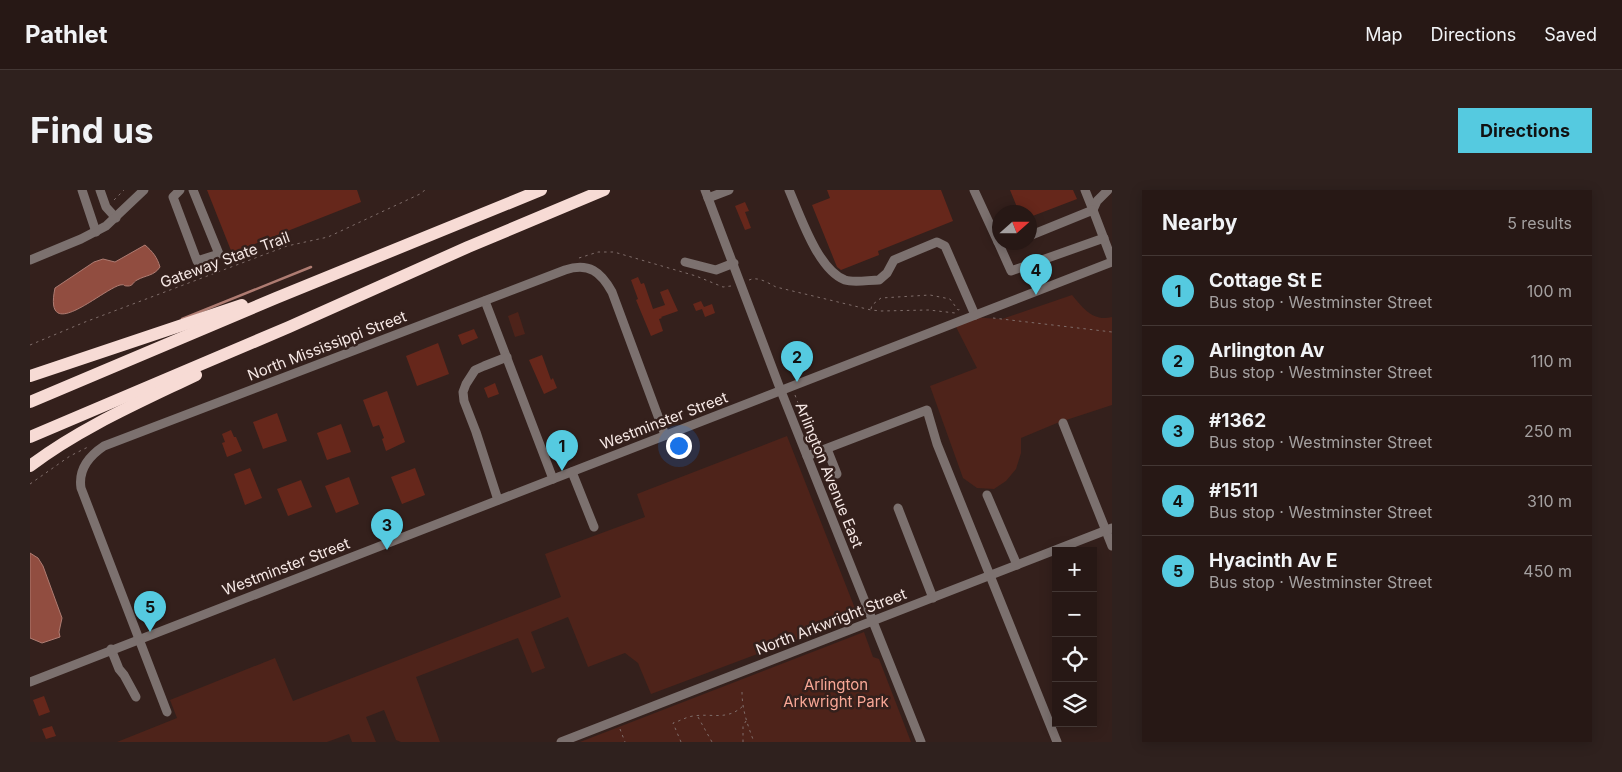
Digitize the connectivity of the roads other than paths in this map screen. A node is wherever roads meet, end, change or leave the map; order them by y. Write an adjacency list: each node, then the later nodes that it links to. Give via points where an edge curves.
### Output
1 (82, 190): 17 (street)
2 (100, 190): 15 (street, via 106,207)
3 (144, 190): 15 (street)
4 (180, 190): 5 (street, via 173,198 197,261 219,254)
5 (193, 190)
6 (541, 190): 25 (highway)
7 (604, 190): 28 (highway)
8 (729, 190): 13 (street)
9 (789, 190): 27 (street, via 814,248 835,276 847,281 879,280 894,260 937,242 945,246)
10 (974, 190): 16 (street)
11 (1085, 190): 14 (street)
12 (1108, 190): 14 (street)
13 (706, 194): 24 (street, Arlington Avenue East)
14 (1093, 210): 18 (street); 19 (street)
15 (116, 218): 17 (street)
16 (992, 227)
17 (96, 232): 21 (street)
18 (1037, 233)
19 (1104, 238): 20 (street, via 1011,271); 22 (street)
20 (1002, 250)
21 (30, 260)
22 (1112, 261): 27 (street, Westminster Street)
23 (685, 262): 24 (street, via 716,270)
24 (734, 263): 31 (street, Arlington Avenue East)
25 (276, 298): 30 (highway, via 238,306); 32 (highway)
26 (485, 301): 29 (street); 34 (street, North Mississippi Street, via 574,267 592,270 603,277 612,292); 52 (street, North Mississippi Street, via 104,446 93,454 82,469 81,488)
27 (975, 315): 31 (street, Westminster Street)
28 (289, 327): 35 (highway); 38 (highway, via 256,347 98,424)
29 (507, 357): 41 (street); 43 (street, via 475,370 466,384 463,397)
30 (30, 376)
31 (781, 391): 34 (street, Westminster Street); 37 (street, Arlington Avenue East)
32 (30, 402)
33 (1063, 423): 46 (street)
34 (665, 435): 39 (street, Westminster Street)
35 (30, 436)
36 (827, 449): 37 (street); 40 (street); 49 (street, via 927,410)
37 (807, 456): 51 (street, Arlington Avenue East)
38 (30, 466)
39 (572, 472): 41 (street, Westminster Street); 45 (street)
40 (837, 474)
41 (552, 479): 43 (street, Westminster Street)
42 (986, 495): 48 (street)
43 (498, 500): 52 (street, Westminster Street)
44 (898, 508): 50 (street)
45 (594, 528)
46 (1109, 529): 47 (street); 48 (street, North Arkwright Street)
47 (1112, 546)
48 (1017, 565): 49 (street, North Arkwright Street)
49 (990, 575): 50 (street, North Arkwright Street); 59 (street)
50 (933, 598): 51 (street, North Arkwright Street)
51 (873, 621): 57 (street, North Arkwright Street); 58 (street, Arlington Avenue East)
52 (139, 639): 53 (street, Westminster Street); 56 (street)
53 (111, 650): 54 (street, Westminster Street); 55 (street)
54 (30, 682)
55 (136, 697)
56 (168, 712)
57 (561, 742)
58 (920, 742)
59 (1057, 742)

